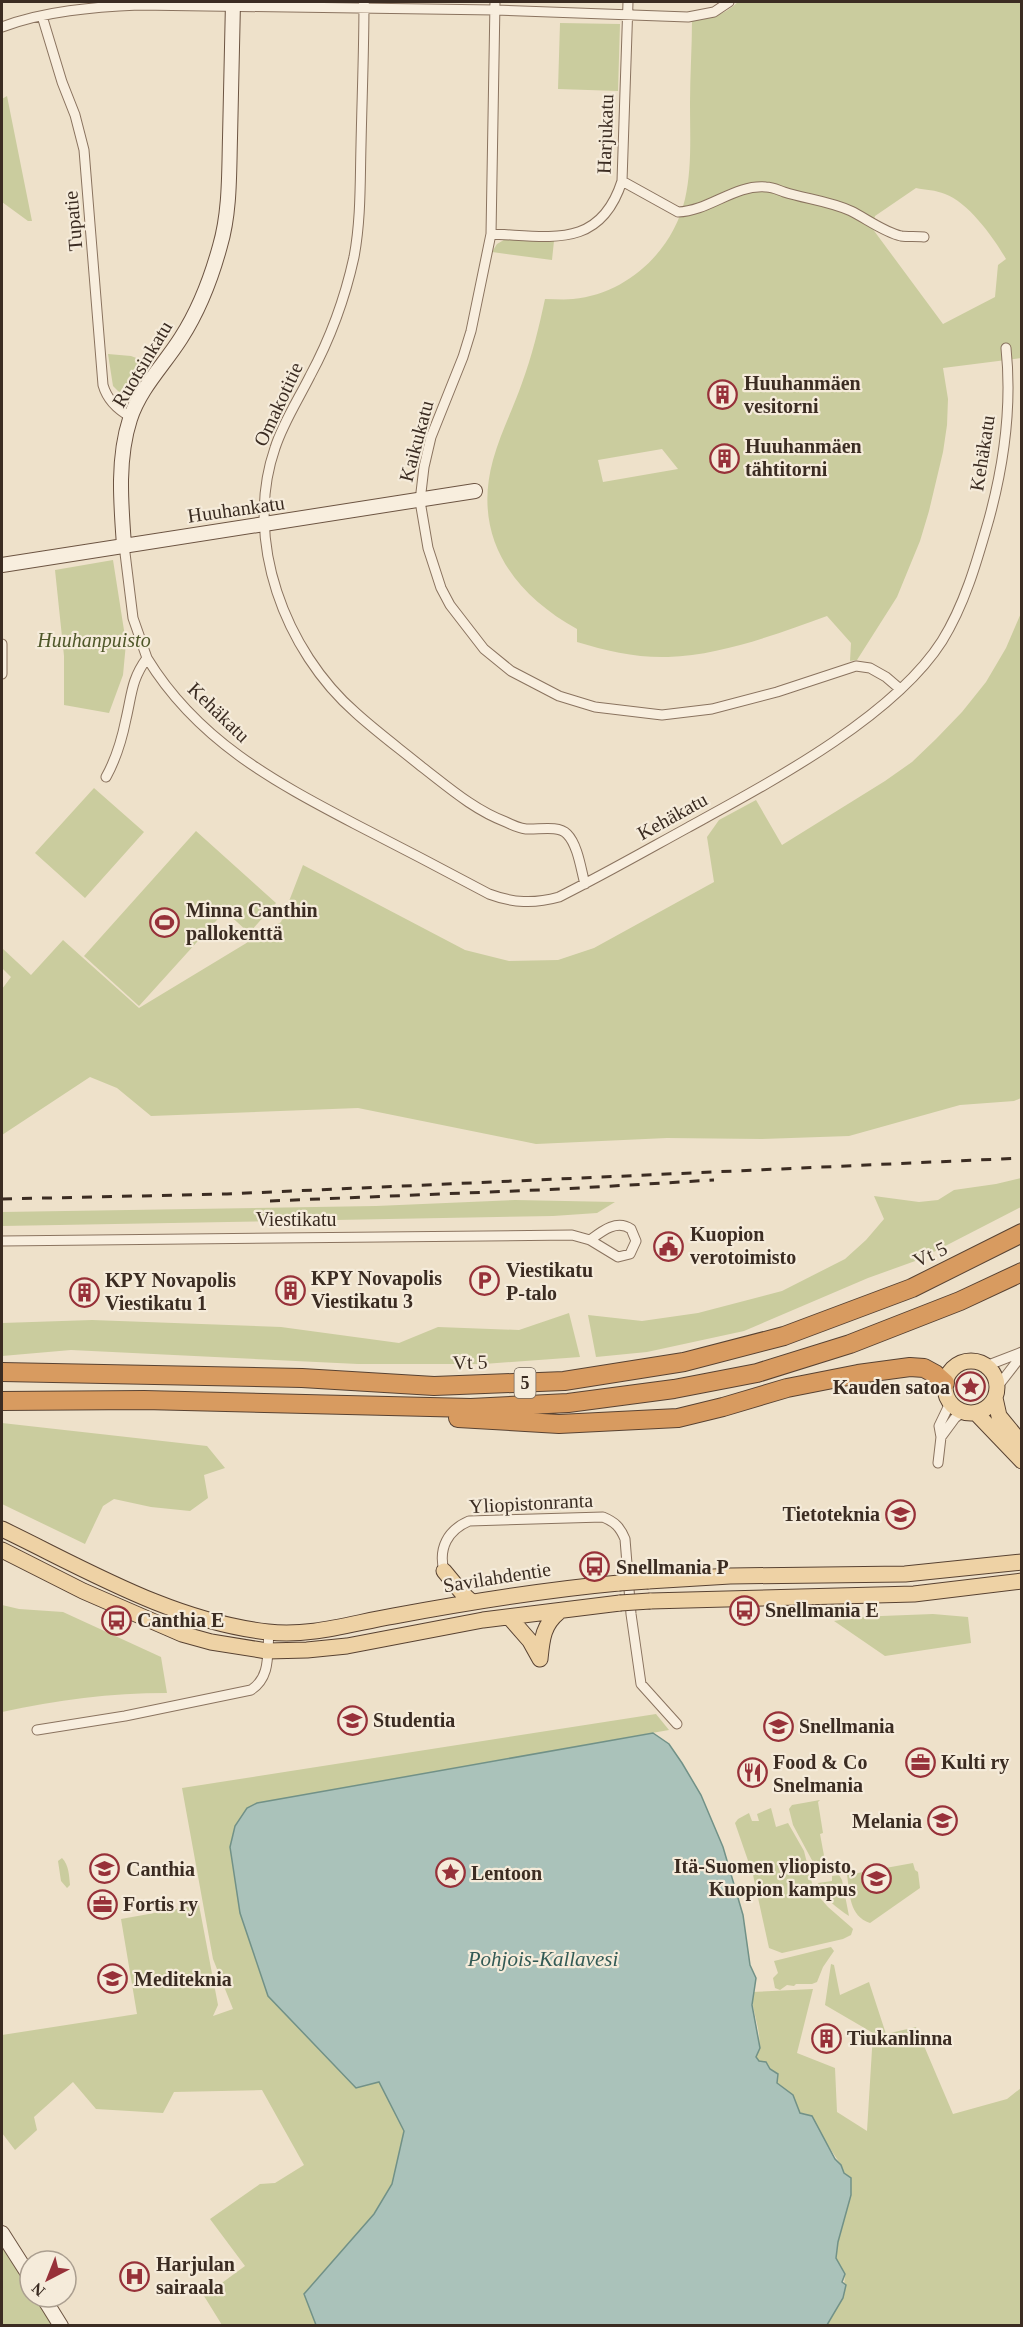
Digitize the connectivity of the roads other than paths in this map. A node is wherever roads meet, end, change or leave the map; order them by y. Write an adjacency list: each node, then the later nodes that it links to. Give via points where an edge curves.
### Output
1 (628, 2): 6 (street, Harjukatu)
2 (729, 2): 6 (street, via 701,16)
3 (233, 3): 4 (street); 7 (street, via 111,6); 13 (street, Ruotsinkatu, via 224,231 196,312)
4 (364, 4): 5 (street); 16 (street, Omakotitie, via 360,192 354,255 326,342 274,450 266,488)
5 (495, 6): 6 (street); 10 (street, Kaikukatu)
6 (628, 15): 9 (street, Harjukatu)
7 (42, 16): 8 (street); 13 (street, Tupatie, via 84,150 103,386 114,404)
8 (2, 27)
9 (622, 181): 10 (street, Harjukatu, via 608,211 589,228 554,236); 11 (street, via 678,212 709,205 741,190 770,187 850,211 899,236)
10 (491, 234): 15 (street, Kaikukatu, via 471,331 431,437)
11 (924, 237)
12 (1006, 348): 22 (street, Kehäkatu, via 1007,420 1000,476 966,595 941,643)
13 (131, 417): 17 (street, Ruotsinkatu, via 121,474)
14 (475, 492): 15 (street, Huuhankatu)
15 (420, 501): 16 (street, Huuhankatu); 22 (street, Kaikukatu, via 434,568 461,622 497,661 559,696 595,707 637,713 687,713 745,702 856,666 870,668)
16 (265, 525): 17 (street, Huuhankatu); 24 (street, Omakotitie, via 270,569 283,609 313,664 339,697 468,803 522,828 564,832 573,846)
17 (124, 545): 18 (street, Huuhankatu); 20 (street, Ruotsinkatu, via 133,618)
18 (2, 564)
19 (2, 644): 21 (street)
20 (147, 658): 23 (street, via 133,682 121,738); 24 (street, Kehäkatu, via 196,719 251,765 489,894 515,902 540,902)
21 (2, 674)
22 (900, 689): 24 (street, Kehäkatu, via 782,774)
23 (106, 777)
24 (585, 884)
25 (1022, 1233): 31 (highway, Vt 5 / 5, via 912,1288 784,1336 684,1362 564,1381 434,1386 302,1378)
26 (590, 1240): 26 (street, Viestikatu, via 604,1229 620,1225 631,1229 636,1241 630,1254 618,1257); 27 (street, Viestikatu, via 572,1235)
27 (2, 1241)
28 (1022, 1272): 36 (highway, 5, via 850,1344 758,1373 568,1403)
29 (1022, 1354): 30 (street); 33 (street)
30 (986, 1366): 32 (main road, via 975,1361 959,1364); 33 (main road, via 994,1374)
31 (2, 1372)
32 (945, 1383): 35 (main road); 36 (highway, via 924,1368 910,1366 795,1386 678,1418 591,1424 461,1419)
33 (996, 1392): 37 (main road, via 990,1406); 39 (main road, via 999,1416)
34 (2, 1401): 36 (highway, 5, via 144,1400)
35 (950, 1403): 37 (main road); 38 (street, via 939,1426)
36 (391, 1407)
37 (969, 1413): 38 (street, via 955,1418); 40 (main road)
38 (941, 1437): 41 (street)
39 (1022, 1444)
40 (1022, 1461)
41 (938, 1463)
42 (2, 1524): 45 (street)
43 (2, 1528): 45 (main road, Savilahdentie)
44 (2, 1550): 54 (main road, Savilahdentie, via 182,1634)
45 (45, 1551): 53 (main road, Savilahdentie, via 171,1608 225,1626)
46 (1022, 1562): 49 (main road, Savilahdentie, bridge, via 905,1574 730,1576 619,1583)
47 (444, 1571): 49 (main road); 50 (main road, via 447,1597); 55 (street, Yliopistonranta, via 442,1552 448,1536 469,1521 603,1517 613,1521 625,1539 641,1684)
48 (1022, 1581): 51 (main road, Savilahdentie, bridge, via 914,1594 650,1601)
49 (472, 1602): 50 (main road, Savilahdentie)
50 (440, 1607): 53 (main road, Savilahdentie, via 328,1630)
51 (559, 1612): 52 (main road, Savilahdentie); 52 (main road, via 545,1628 540,1659)
52 (509, 1617): 54 (main road, Savilahdentie, via 347,1646)
53 (269, 1632): 54 (street)
54 (267, 1651): 56 (street, via 266,1669 259,1685 251,1690)
55 (677, 1724)
56 (37, 1730)
57 (2, 2233): 58 (street)
58 (18, 2258)
59 (51, 2309): 60 (street)
60 (61, 2325)

